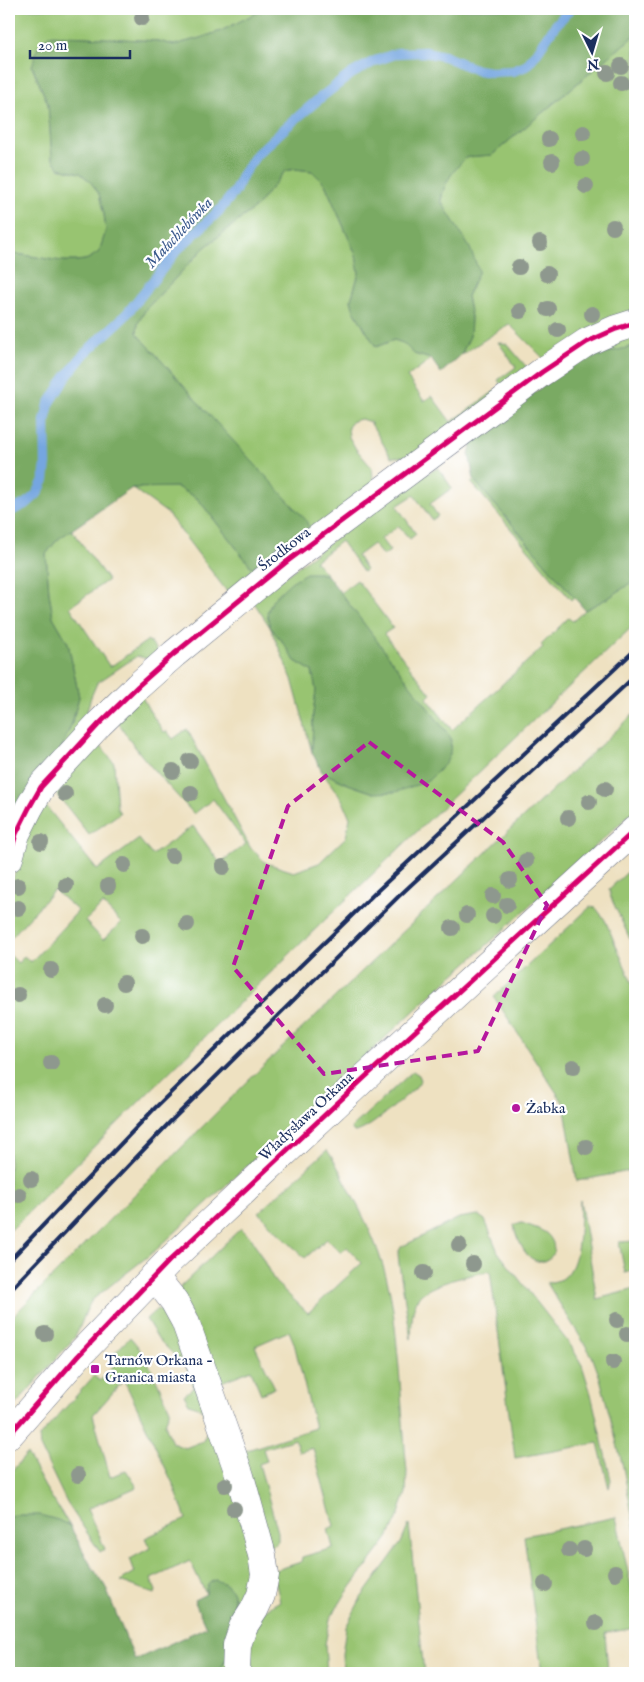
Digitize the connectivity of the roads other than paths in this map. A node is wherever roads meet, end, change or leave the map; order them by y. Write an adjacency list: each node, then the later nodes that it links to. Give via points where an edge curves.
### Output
1 (635, 323): 3 (street, Środkowa, via 587,342 542,372 285,563 174,654 99,724 42,787 16,834)
2 (635, 830): 4 (street, Władysława Orkana)
3 (9, 858)
4 (154, 1276): 5 (street, Władysława Orkana); 6 (street, via 185,1321 240,1476 262,1555 261,1595 237,1645)
5 (9, 1435)
6 (236, 1673)

